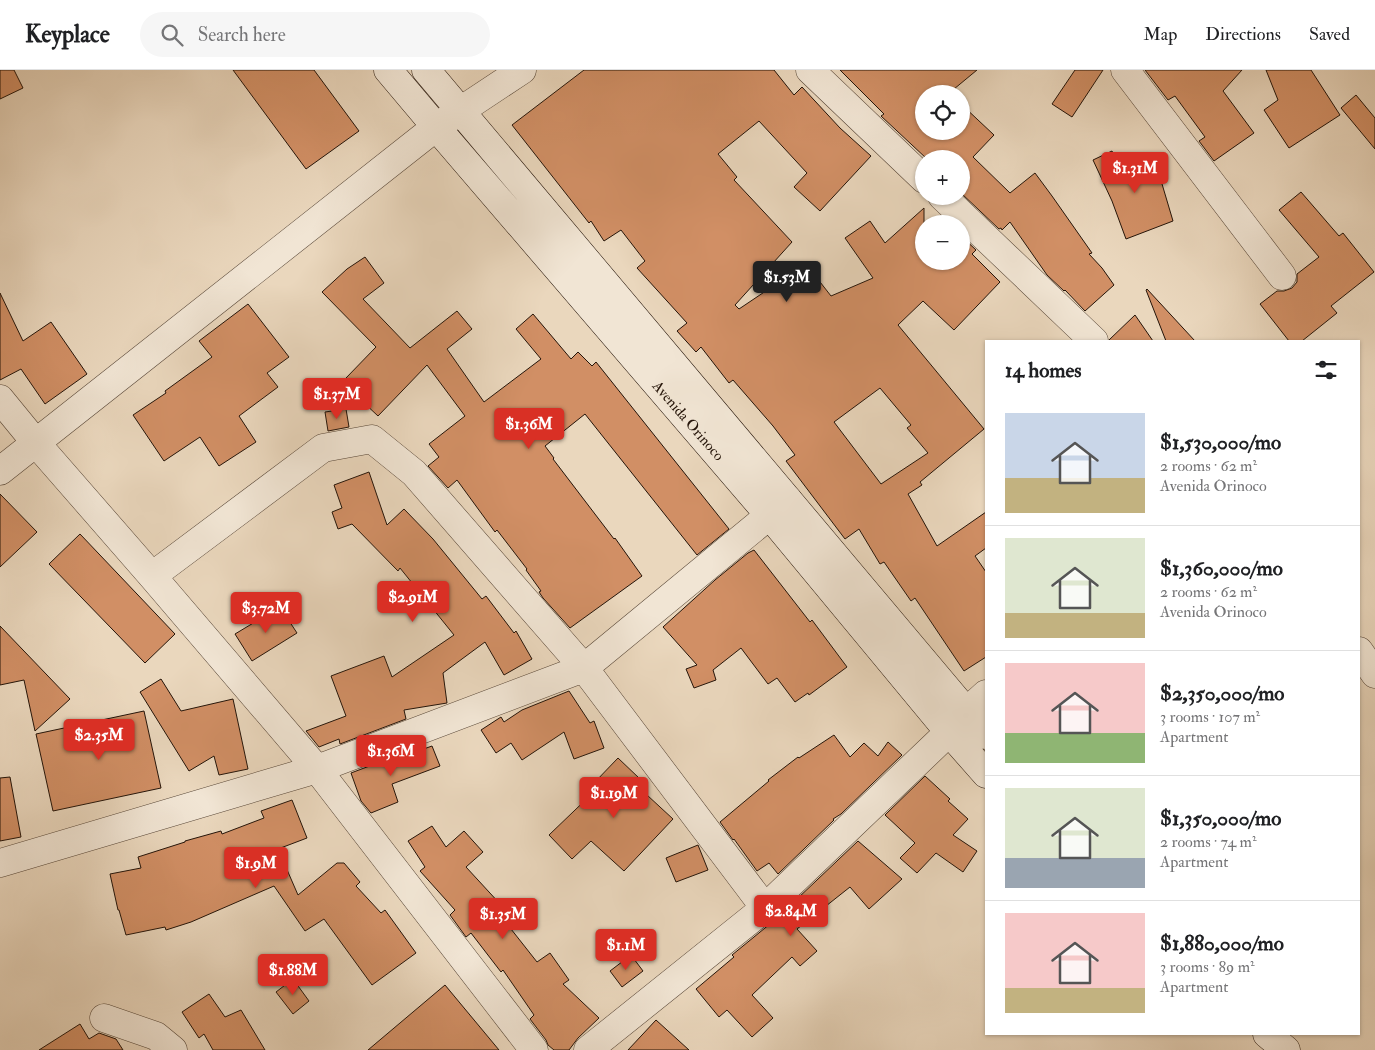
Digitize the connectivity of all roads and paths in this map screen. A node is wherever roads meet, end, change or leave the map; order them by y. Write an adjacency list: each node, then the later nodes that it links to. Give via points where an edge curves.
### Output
1 (388, 70): 7 (street, Avenida Orinoco)
2 (426, 70): 6 (street, Avenida Orinoco)
3 (522, 70): 6 (street)
4 (810, 70): 8 (street)
5 (1125, 70): 10 (street)
6 (461, 110): 7 (street); 15 (street, Avenida Orinoco)
7 (436, 128): 13 (street); 15 (street, Avenida Orinoco)
8 (915, 170)
9 (951, 205): 11 (street)
10 (1282, 276)
11 (1093, 340)
12 (0, 399): 13 (street)
13 (36, 443): 14 (street); 16 (street)
14 (0, 471)
15 (779, 508): 18 (street); 21 (street, Avenida Orinoco); 22 (street, Avenida Orinoco)
16 (152, 576): 18 (street, via 323,448 372,439 414,473); 24 (street)
17 (1360, 652): 19 (street)
18 (584, 668): 24 (street); 27 (street)
19 (1375, 674)
20 (985, 695): 21 (street)
21 (966, 712): 22 (street); 23 (street, Avenida Orinoco)
22 (949, 732): 25 (street, Avenida Orinoco); 27 (street)
23 (985, 734)
24 (317, 769): 26 (street); 31 (street)
25 (985, 773)
26 (0, 863)
27 (765, 908): 32 (street)
28 (104, 1018): 30 (street, via 156,1036)
29 (1268, 1035): 33 (street)
30 (172, 1050)
31 (534, 1050)
32 (588, 1050)
33 (1286, 1050)

